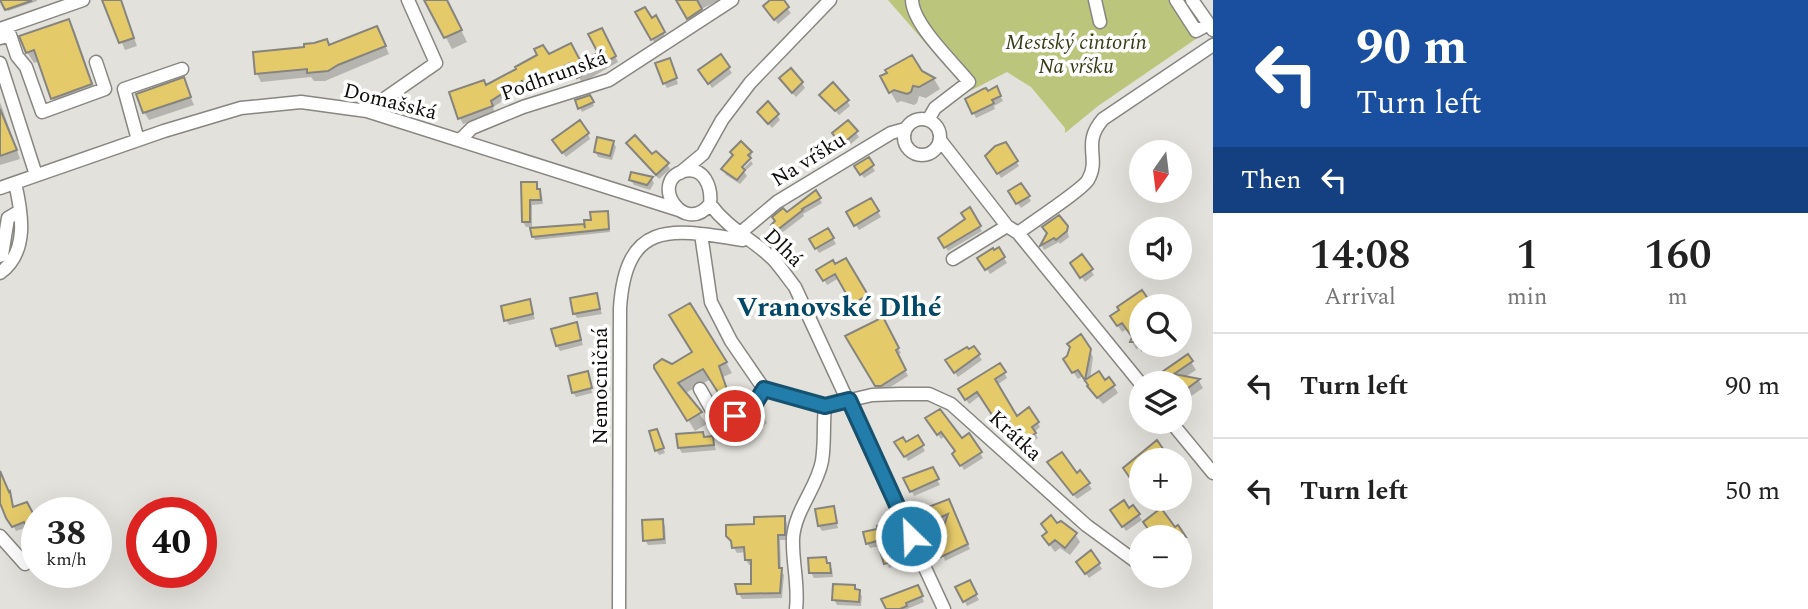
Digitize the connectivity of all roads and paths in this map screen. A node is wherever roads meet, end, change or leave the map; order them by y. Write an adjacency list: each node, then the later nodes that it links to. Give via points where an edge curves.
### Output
1 (83, 0): 11 (street)
2 (408, 0): 18 (street, via 436,63)
3 (732, 0): 23 (street, Podhrunská, via 609,79 471,128)
4 (830, 0): 24 (street, via 750,83)
5 (912, 0): 19 (street, via 919,21 970,82 935,108)
6 (1095, 0): 9 (street)
7 (1177, 0): 10 (street, via 1196,31)
8 (1192, 0): 10 (street)
9 (1100, 22)
10 (1211, 27)
11 (0, 29)
12 (0, 38): 14 (street, via 10,36 43,112 105,89)
13 (1213, 45): 37 (street, via 1103,118 1093,130 1093,165 1087,181)
14 (96, 62)
15 (0, 63): 17 (street)
16 (182, 69): 22 (street, via 124,89)
17 (6, 99): 26 (street)
18 (367, 111): 22 (street, Domašská, via 301,102 241,108); 23 (street, Domašská)
19 (928, 120): 20 (street, via 914,121); 21 (street, via 939,130)
20 (905, 130): 21 (street, via 908,149 920,155 933,151); 39 (street, Na vŕšku, via 891,133 777,202)
21 (940, 139): 37 (street)
22 (138, 140): 26 (street, Domašská)
23 (460, 141): 31 (street, Domašská)
24 (706, 148): 25 (street); 27 (street)
25 (679, 173): 27 (street, via 695,171); 30 (street)
26 (36, 175): 28 (street, Domašská)
27 (708, 181): 32 (street)
28 (15, 183): 29 (street, Domašská); 34 (street)
29 (0, 188)
30 (668, 190): 31 (street); 33 (street)
31 (649, 199): 33 (street, Domašská)
32 (710, 204): 35 (street); 36 (street)
33 (679, 210): 35 (street)
34 (20, 211): 41 (street, via 8,218); 43 (street, via 18,250)
35 (694, 214): 36 (street)
36 (728, 226): 38 (street, via 727,234); 39 (street, Dlhá)
37 (1012, 229): 42 (street); 44 (street)
38 (715, 236): 39 (street, Nemocničná); 40 (street, Nemocničná)
39 (743, 237): 47 (street, Dlhá, via 773,259 795,287)
40 (701, 240): 46 (street, via 711,302); 54 (street, Nemocničná, via 661,234 640,245 627,263 622,286)
41 (0, 256)
42 (953, 259)
43 (0, 273)
44 (1130, 371)
45 (700, 389): 46 (street, via 718,421 751,410)
46 (764, 389): 48 (street)
47 (849, 400): 48 (street); 52 (street, Krátka, via 929,394 951,404 1086,526); 56 (street, Dlhá)
48 (825, 406): 55 (street, via 822,461 793,536)
49 (1181, 434): 50 (street)
50 (1213, 473)
51 (0, 536): 53 (street)
52 (1129, 557)
53 (21, 560)
54 (619, 609)
55 (796, 609)
56 (944, 609)

